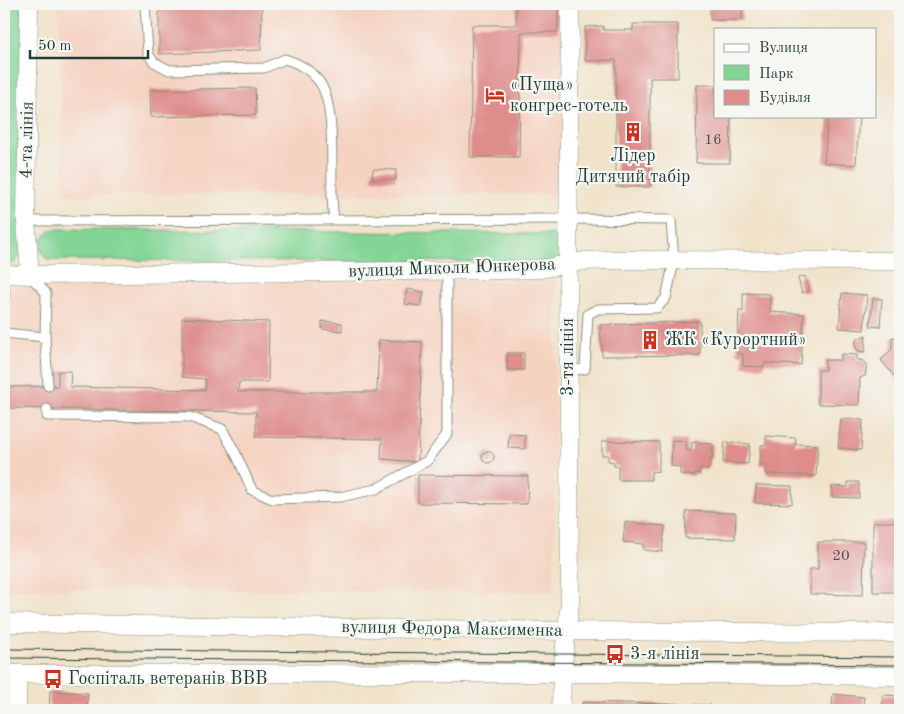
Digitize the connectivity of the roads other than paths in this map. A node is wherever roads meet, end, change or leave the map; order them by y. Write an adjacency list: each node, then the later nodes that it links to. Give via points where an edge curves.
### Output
1 (29, 4): 6 (street, 4-та лінія)
2 (145, 4): 5 (lane, via 148,54 154,62 170,70 264,68 285,59 301,64 319,80 328,104 332,141)
3 (570, 4): 4 (street, 3-тя лінія)
4 (568, 219): 5 (lane); 7 (lane, via 671,220); 9 (street, 3-тя лінія)
5 (334, 220): 6 (lane)
6 (26, 221): 12 (street, 4-та лінія)
7 (674, 261): 8 (street, вулиця Миколи Юнкерова); 9 (street, вулиця Миколи Юнкерова, via 584,261); 15 (lane, via 666,298 657,308 598,309 588,314 586,369)
8 (900, 262)
9 (568, 264): 10 (street, вулиця Миколи Юнкерова, via 541,269); 15 (street, 3-тя лінія)
10 (448, 271): 12 (street, вулиця Миколи Юнкерова); 17 (lane, via 447,434 427,461 376,489 340,497 272,499 252,490 222,429 190,417 47,416)
11 (4, 274): 12 (street, вулиця Миколи Юнкерова)
12 (30, 275): 14 (lane, via 46,293)
13 (4, 333): 14 (lane)
14 (45, 337): 16 (lane)
15 (568, 371): 19 (street, 3-тя лінія, via 570,602)
16 (48, 386)
17 (47, 409)
18 (4, 623): 19 (street, вулиця Федора Максименка)
19 (567, 631): 20 (street, вулиця Федора Максименка); 21 (street, 3-тя лінія)
20 (900, 633)
21 (562, 673): 22 (street); 23 (street); 25 (street, 3-тя лінія)
22 (10, 674): 24 (street)
23 (900, 676)
24 (17, 710)
25 (561, 710)

